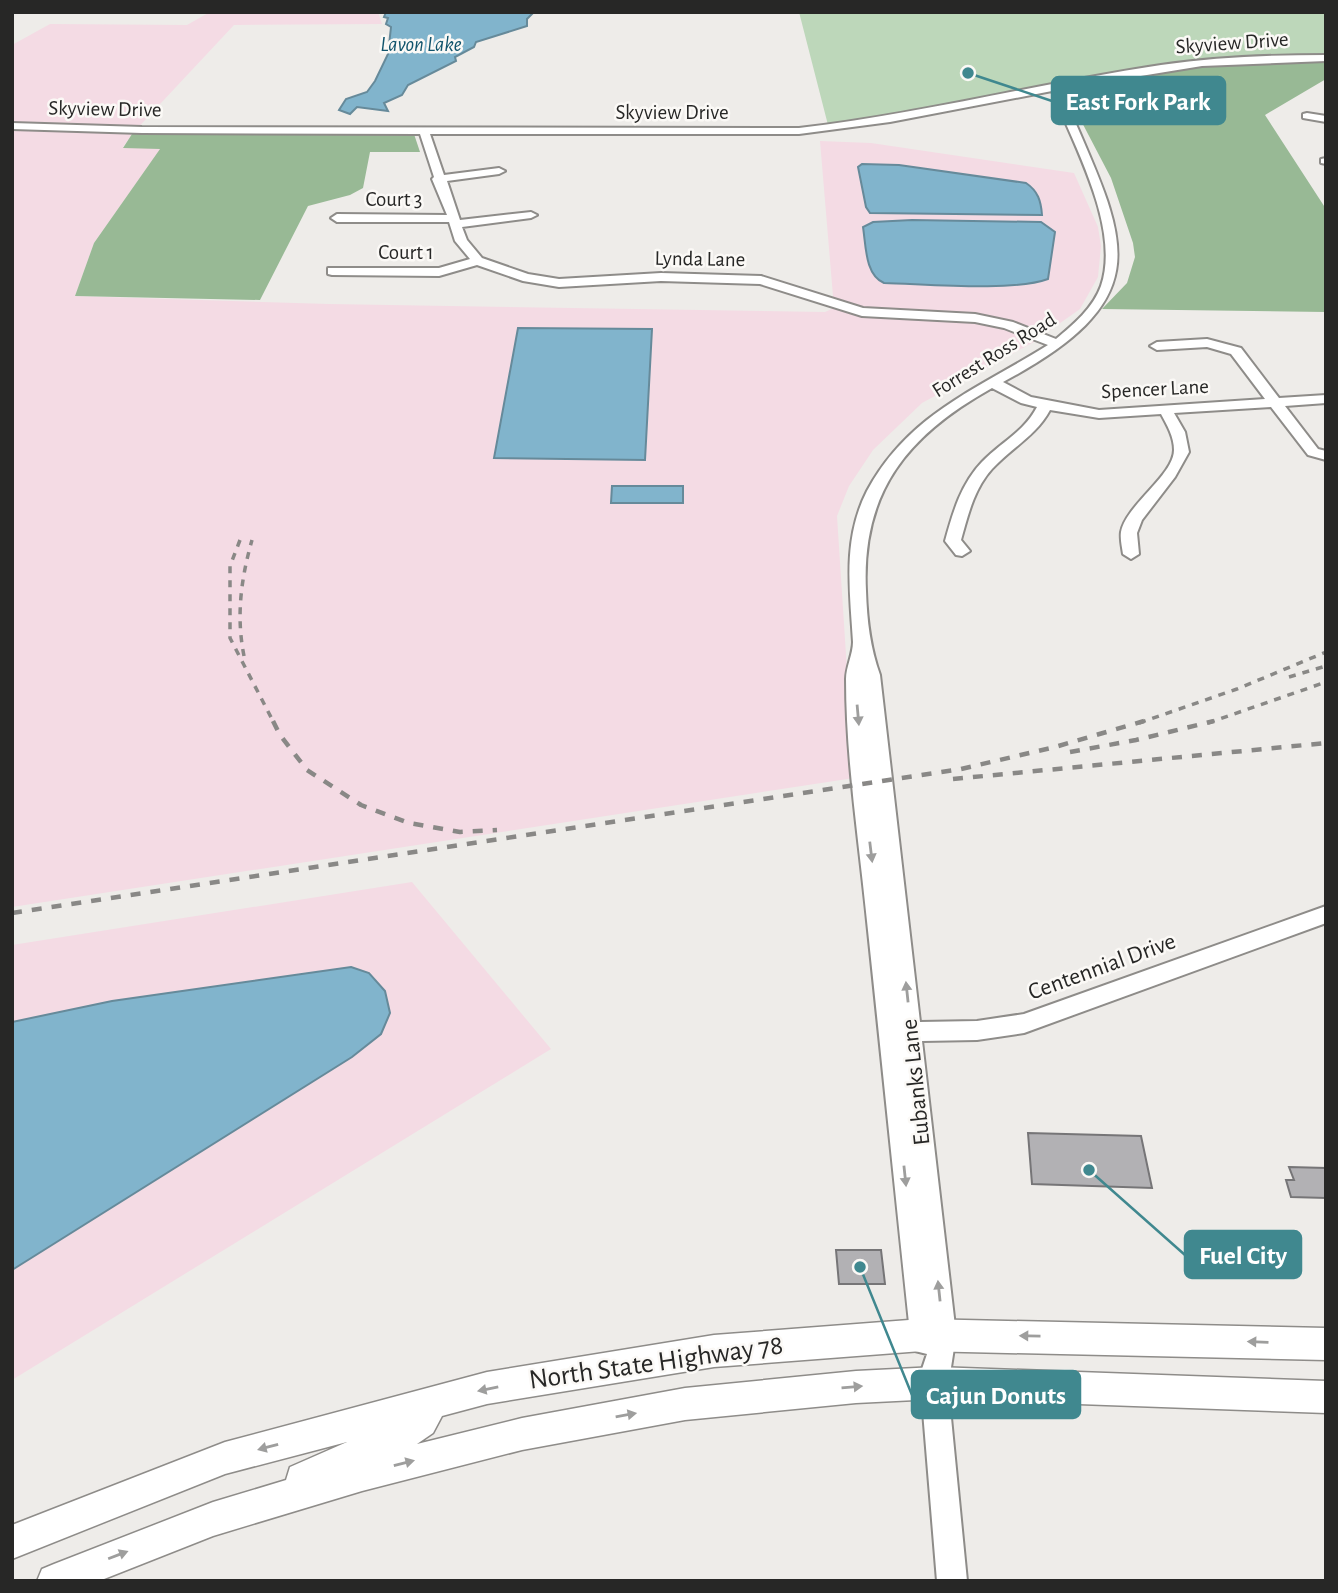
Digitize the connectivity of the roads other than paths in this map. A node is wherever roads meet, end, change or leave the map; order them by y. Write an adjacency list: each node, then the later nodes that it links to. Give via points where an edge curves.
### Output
1 (1326, 58): 2 (street, Skyview Drive, via 1199,63)
2 (1055, 87): 6 (street, Skyview Drive, via 799,131); 14 (street, Forrest Ross Road, via 1114,248 1104,292 1079,327)
3 (1307, 116): 4 (street)
4 (1326, 119)
5 (12, 126): 6 (street, Skyview Drive)
6 (424, 130): 8 (street)
7 (499, 171): 8 (street)
8 (439, 179): 11 (street)
9 (531, 215): 11 (street, Court 3)
10 (337, 218): 11 (street, Court 3)
11 (453, 221): 12 (street, via 464,247)
12 (478, 261): 13 (street, Court 1, via 439,272); 14 (street, Lynda Lane, via 527,278 559,283 661,276 761,281 862,312 975,318)
13 (332, 271)
14 (1058, 344): 16 (street, Forrest Ross Road)
15 (1157, 346): 18 (street, via 1224,345 1236,351)
16 (992, 382): 19 (street, Spencer Lane); 24 (street, Forrest Ross Road, via 941,414 899,456 876,488 858,542 860,648 855,677)
17 (1326, 399): 18 (street, Spencer Lane)
18 (1275, 403): 20 (street, Spencer Lane); 21 (street, via 1313,452)
19 (1045, 405): 20 (street, Spencer Lane, via 1099,414); 22 (street, via 1026,435 978,475 953,541)
20 (1166, 411): 23 (street, via 1178,432 1182,452 1134,519 1129,533)
21 (1326, 456)
22 (962, 551)
23 (1131, 554)
24 (872, 782): 26 (street, Eubanks Lane)
25 (1326, 914): 26 (street, Centennial Drive, via 1024,1023 992,1031)
26 (900, 1031): 27 (street, Eubanks Lane)
27 (933, 1335): 28 (main road, North State Highway 78, one-way to 27); 29 (street, Eubanks Lane); 31 (main road, North State Highway 78, one-way to 31, via 714,1351 487,1388)
28 (1326, 1344)
29 (936, 1383): 30 (main road, North State Highway 78); 32 (main road, North State Highway 78, one-way to 29, via 362,1474 535,1431 685,1404); 35 (street, Eubanks Lane)
30 (1326, 1397)
31 (430, 1403): 32 (main road, via 422,1422 408,1431); 33 (main road, North State Highway 78, one-way to 33, via 225,1458)
32 (213, 1519): 34 (main road, North State Highway 78, one-way to 32)
33 (12, 1542)
34 (54, 1581)
35 (952, 1581)

